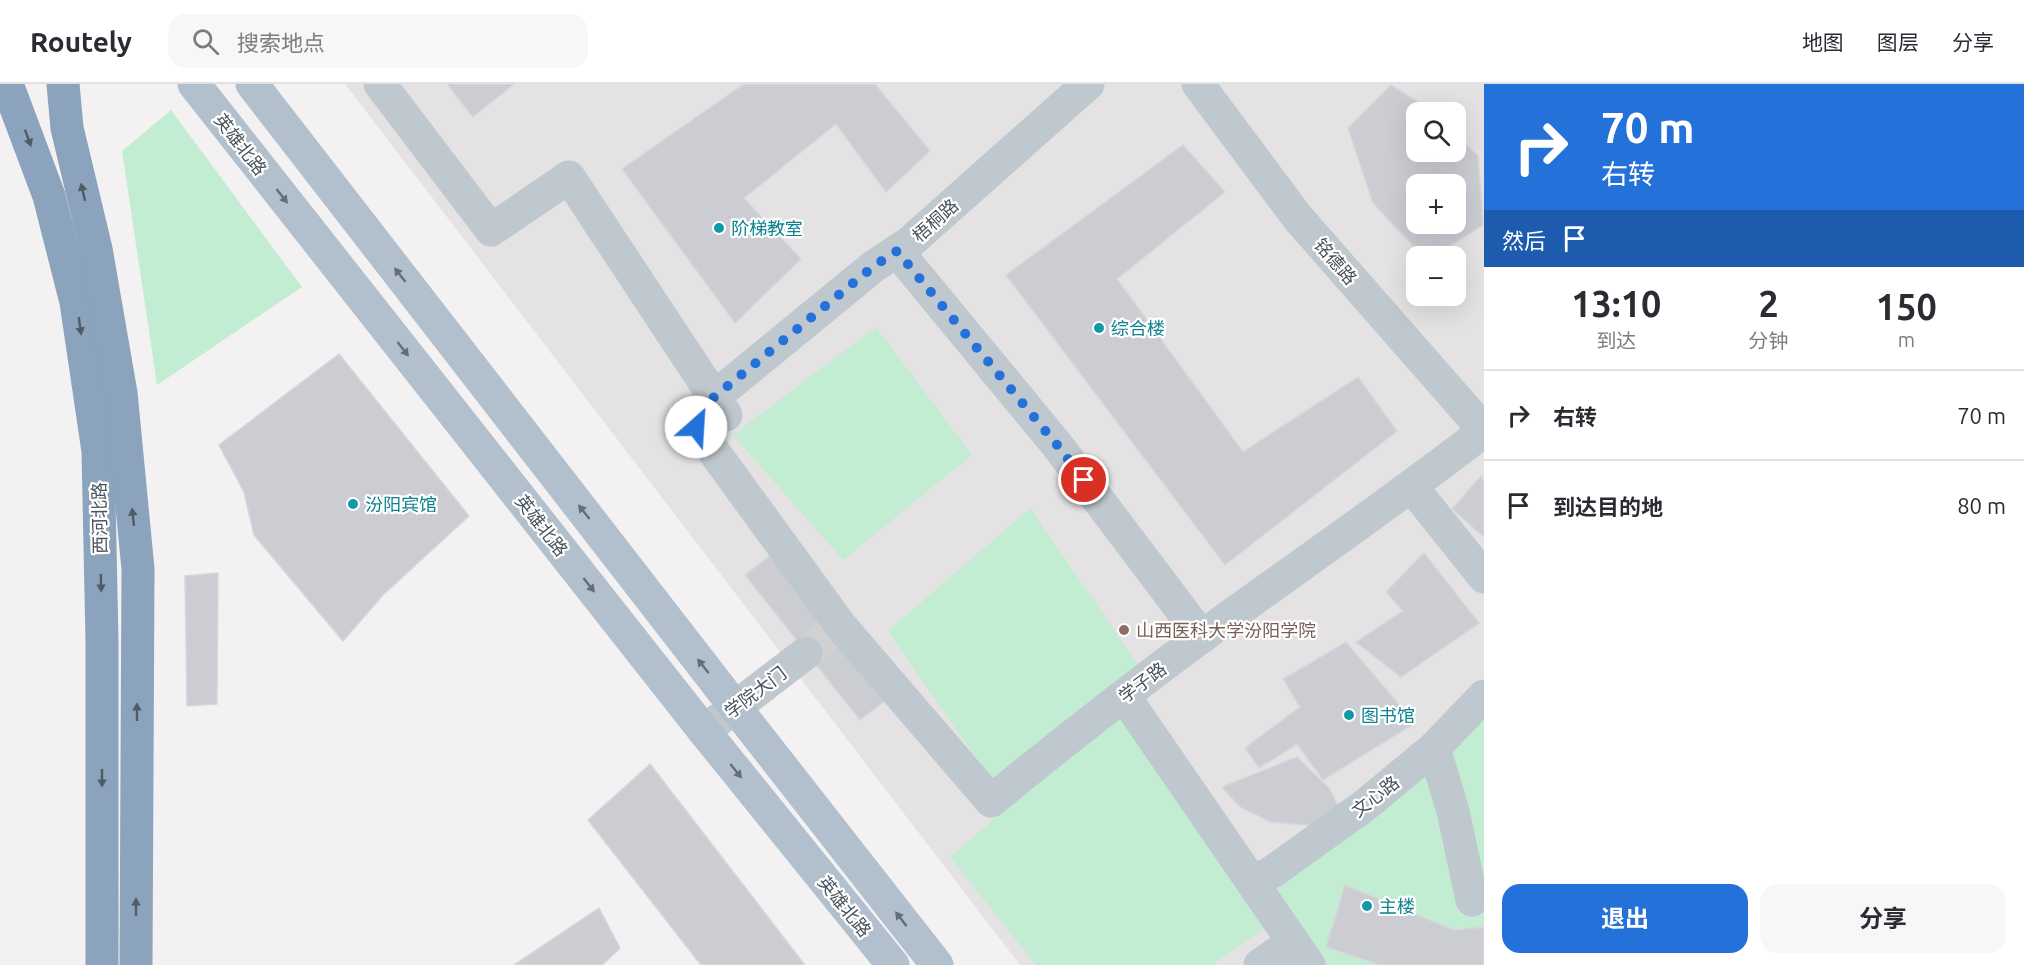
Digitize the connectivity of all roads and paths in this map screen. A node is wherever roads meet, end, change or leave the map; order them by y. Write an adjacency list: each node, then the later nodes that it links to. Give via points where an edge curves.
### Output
1 (7, 84): 24 (highway, 西河北路, one-way to 24, via 49,196 76,302 98,451)
2 (63, 84): 25 (highway, 西河北路, one-way to 2, via 138,569 121,393 96,249 68,128)
3 (194, 84): 19 (main road, 英雄北路, one-way to 19)
4 (252, 84): 18 (main road, 英雄北路, one-way to 4)
5 (380, 84): 9 (lane, via 491,230 569,177)
6 (1088, 84): 8 (lane, 梧桐路)
7 (1198, 84): 10 (lane, 铭德路, via 1298,218)
8 (897, 251): 9 (lane, 梧桐路, via 874,266); 14 (lane, via 1057,445)
9 (720, 407): 13 (lane, 梧桐路, via 702,407 696,427)
10 (1484, 431): 11 (lane, 学子路)
11 (1412, 488): 12 (lane); 14 (lane, 学子路)
12 (1484, 577)
13 (840, 625): 16 (lane, 学子路, via 991,801)
14 (1202, 637): 16 (lane, 学子路)
15 (806, 653): 18 (lane, 学院大门)
16 (1124, 696): 21 (lane)
17 (1484, 696): 20 (lane, 文心路)
18 (735, 707): 19 (lane, 学院大门); 27 (main road, 英雄北路, one-way to 18)
19 (704, 731): 26 (main road, 英雄北路, one-way to 26)
20 (1434, 748): 21 (lane, 文心路, via 1364,806); 22 (lane, via 1453,811)
21 (1253, 882): 23 (lane)
22 (1472, 900)
23 (1301, 953): 28 (lane)
24 (102, 965)
25 (136, 965)
26 (893, 965)
27 (937, 965)
28 (1260, 965)

